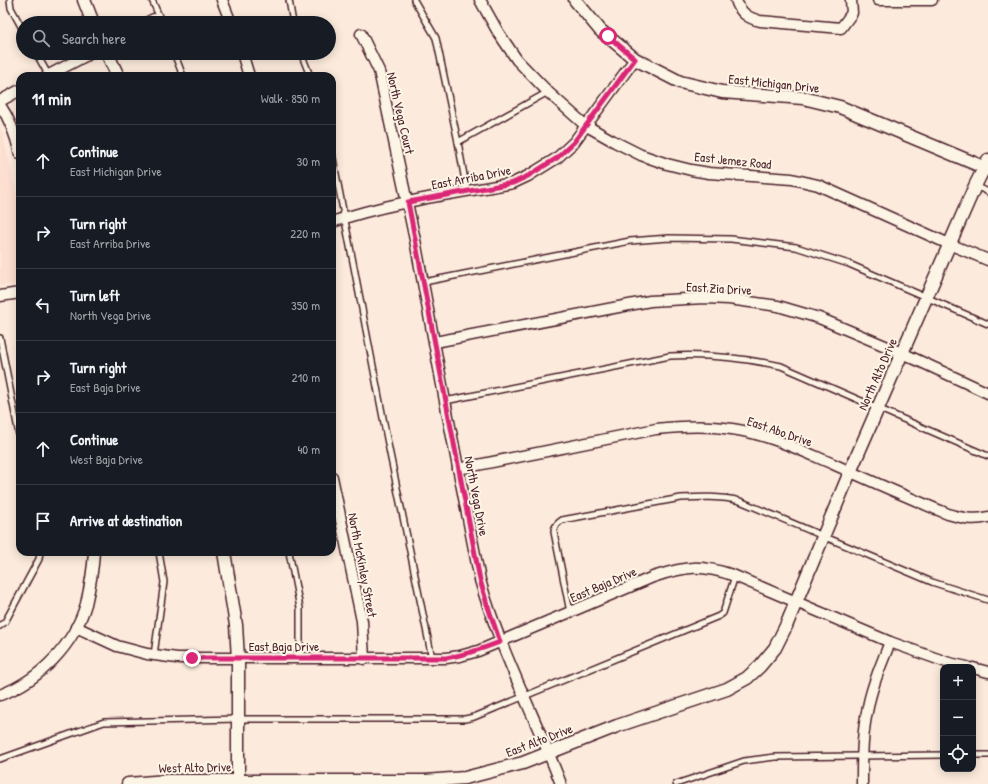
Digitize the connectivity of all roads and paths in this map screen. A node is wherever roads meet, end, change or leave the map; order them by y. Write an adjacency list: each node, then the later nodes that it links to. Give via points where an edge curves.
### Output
1 (10, 0): 17 (lane)
2 (84, 0): 13 (street)
3 (152, 0): 14 (lane)
4 (222, 0): 15 (street)
5 (289, 0): 16 (lane)
6 (414, 0): 38 (lane, via 436,38)
7 (480, 0): 33 (street, East Jemez Road, via 517,60)
8 (575, 0): 19 (street, East Michigan Drive, via 600,30)
9 (736, 0): 10 (street, via 738,8 749,18 760,21 841,28 852,13)
10 (851, 0)
11 (878, 0): 12 (street)
12 (932, 0)
13 (90, 16)
14 (154, 16)
15 (228, 16)
16 (292, 16)
17 (16, 18)
18 (361, 34): 44 (street, North Vega Court, via 379,71)
19 (635, 59): 36 (street, East Arriba Drive); 39 (street, East Michigan Drive, via 680,82 722,92 803,98 840,107)
20 (40, 60): 26 (lane)
21 (78, 60): 27 (street)
22 (110, 60): 28 (street)
23 (176, 60): 29 (lane)
24 (244, 60): 30 (street)
25 (304, 60): 31 (lane)
26 (46, 72)
27 (55, 72)
28 (116, 72)
29 (181, 72)
30 (248, 72)
31 (308, 72)
32 (16, 92): 34 (street)
33 (548, 92): 36 (street, East Jemez Road); 38 (lane)
34 (0, 101)
35 (0, 105): 37 (street, via 7,115)
36 (586, 125): 42 (street, East Arriba Drive, via 574,142 557,158 528,176 513,183); 47 (street, East Jemez Road, via 634,152 666,164 709,173 792,179 818,185)
37 (16, 139)
38 (458, 142): 42 (lane)
39 (987, 166): 41 (street, North Alto Drive)
40 (336, 175): 45 (lane)
41 (975, 186): 43 (lane); 47 (street, North Alto Drive)
42 (467, 192): 44 (street, East Arriba Drive)
43 (988, 192)
44 (408, 202): 45 (street, East Arriba Drive); 49 (street, North Vega Drive)
45 (344, 218): 46 (street, East Arriba Drive); 81 (lane)
46 (336, 221)
47 (949, 244): 48 (street, East Jemez Road); 52 (street, North Alto Drive)
48 (988, 260)
49 (424, 282): 52 (lane, via 630,241 731,238 796,247 849,264); 55 (street, North Vega Drive)
50 (16, 294): 51 (street)
51 (0, 296)
52 (926, 297): 53 (lane); 56 (street, North Alto Drive)
53 (988, 324)
54 (0, 338): 60 (lane)
55 (435, 342): 56 (street, East Zia Drive, via 631,304 704,298 756,302 796,311); 58 (street, North Vega Drive)
56 (902, 352): 57 (street, East Zia Drive); 59 (street, North Alto Drive)
57 (988, 392)
58 (445, 401): 59 (lane, via 670,356 696,354 781,366); 62 (street, North Vega Drive)
59 (878, 407): 61 (lane); 63 (street, North Alto Drive)
60 (16, 420)
61 (988, 456)
62 (458, 469): 63 (street, East Abo Drive, via 656,429 706,426 759,435 787,444); 78 (street, North Vega Drive, via 480,580)
63 (850, 472): 65 (street, East Abo Drive, via 948,514 974,520); 66 (street, North Alto Drive)
64 (336, 496): 84 (street, North McKinley Street, via 362,621)
65 (988, 517)
66 (823, 536): 73 (lane, via 932,582); 74 (street, North Alto Drive); 75 (lane, via 732,499 681,498 562,520 554,528 554,532)
67 (39, 556): 76 (lane, via 5,622)
68 (94, 556): 77 (street, via 90,587)
69 (160, 556): 80 (lane, via 164,582)
70 (225, 556): 82 (street, via 236,625)
71 (291, 556): 83 (lane, via 300,608)
72 (735, 576): 74 (street, East Baja Drive); 75 (street, East Baja Drive, via 709,568 676,570); 89 (lane, via 719,616)
73 (988, 600)
74 (796, 601): 79 (street, East Baja Drive); 91 (street, East Alto Drive, via 776,648 747,678 727,689)
75 (570, 612): 78 (street, East Baja Drive)
76 (0, 626)
77 (76, 627): 80 (street, East Baja Drive, via 118,646); 88 (street, via 54,659 30,679)
78 (500, 642): 81 (street, East Baja Drive, via 460,656); 89 (street, North Vega Drive)
79 (890, 642): 85 (street, East Baja Drive); 95 (street, via 868,706)
80 (154, 655): 82 (street, East Baja Drive)
81 (432, 658): 84 (street, East Baja Drive)
82 (238, 659): 83 (street, East Baja Drive); 90 (street)
83 (300, 659): 84 (street, East Baja Drive)
84 (364, 659)
85 (954, 664)
86 (976, 669): 87 (street)
87 (988, 672)
88 (0, 695)
89 (524, 696): 90 (lane, via 465,719); 91 (street, North Vega Drive)
90 (238, 719): 96 (lane, via 104,722); 97 (street)
91 (549, 752): 97 (street, East Alto Drive, via 523,763 465,778); 99 (street, North Vega Drive)
92 (940, 755): 95 (lane)
93 (976, 755): 94 (lane)
94 (988, 755)
95 (862, 756): 100 (lane, via 768,758 744,762); 101 (street)
96 (0, 759)
97 (238, 782): 98 (street, West Alto Drive, via 167,781)
98 (128, 784)
99 (561, 784)
100 (676, 784)
101 (862, 784)

